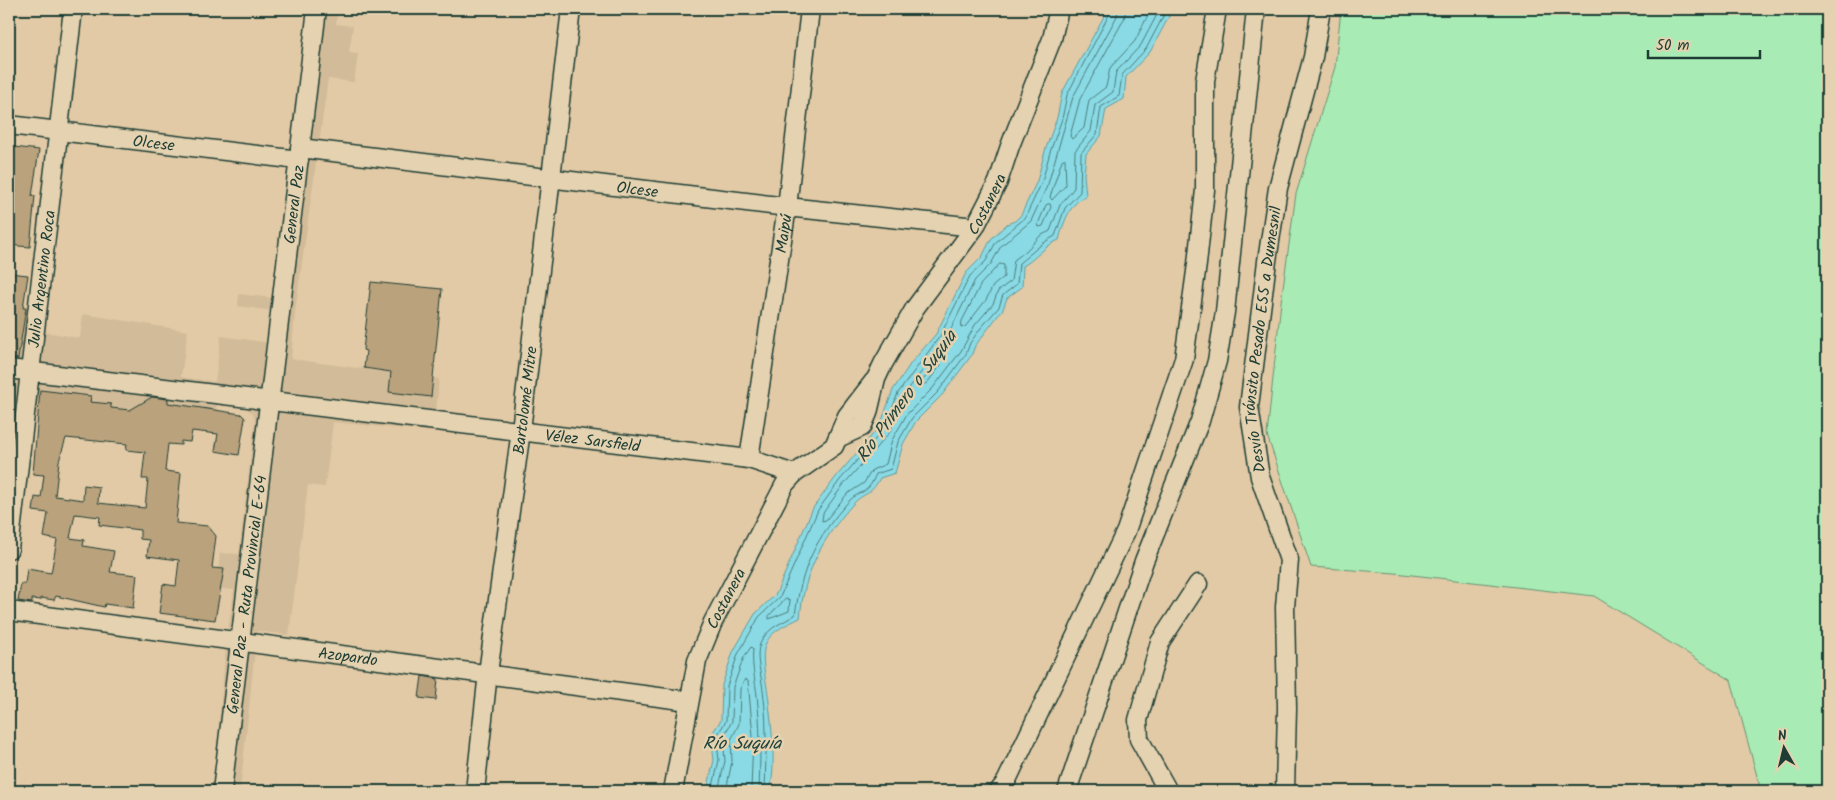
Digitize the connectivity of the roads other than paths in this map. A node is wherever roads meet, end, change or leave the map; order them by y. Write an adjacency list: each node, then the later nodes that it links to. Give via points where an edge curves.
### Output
1 (73, 9): 10 (street, Julio Argentino Roca)
2 (317, 9): 11 (street, General Paz)
3 (571, 9): 12 (street, Bartolomé Mitre)
4 (810, 9): 13 (street, Maipú)
5 (1059, 9): 14 (street, Costanera, via 1052,39 998,182)
6 (1217, 9): 30 (street, via 1205,81 1205,190 1184,359 1126,531)
7 (1256, 9): 31 (street, via 1226,312 1217,361 1200,421 1144,561)
8 (1321, 9): 33 (street, Desvío Tránsito Pesado E55 a Dumesnil, via 1313,57 1278,188 1249,407 1260,477 1289,560 1285,607)
9 (9, 125): 10 (street, Olcese)
10 (58, 130): 11 (street, Olcese); 16 (street, Julio Argentino Roca)
11 (300, 154): 12 (street, Olcese); 17 (street, General Paz)
12 (550, 178): 13 (street, Olcese); 18 (street, Bartolomé Mitre)
13 (787, 207): 14 (street, Olcese); 19 (street, Maipú)
14 (975, 228): 20 (street, Costanera, via 915,308 876,379 865,422 858,431 840,437 823,456)
15 (9, 369): 16 (street, Vélez Sarsfield)
16 (30, 371): 17 (street, Vélez Sarsfield); 21 (street, Julio Argentino Roca)
17 (269, 400): 18 (street, Vélez Sarsfield); 24 (street, General Paz - Ruta Provincial E-64)
18 (521, 430): 19 (street, Vélez Sarsfield); 25 (street, Bartolomé Mitre)
19 (749, 459): 20 (street, Vélez Sarsfield)
20 (794, 474): 26 (street, Costanera, via 779,494 713,622 697,661)
21 (9, 549)
22 (1198, 584): 32 (street, via 1160,642 1138,720 1139,738)
23 (9, 611): 24 (street, Azopardo)
24 (240, 640): 25 (street, Azopardo); 27 (street, General Paz - Ruta Provincial E-64)
25 (488, 673): 26 (street, Azopardo); 28 (street, Bartolomé Mitre)
26 (689, 701): 29 (street, Costanera)
27 (222, 791)
28 (475, 791)
29 (673, 791)
30 (999, 791)
31 (1066, 791)
32 (1168, 791)
33 (1285, 791)

